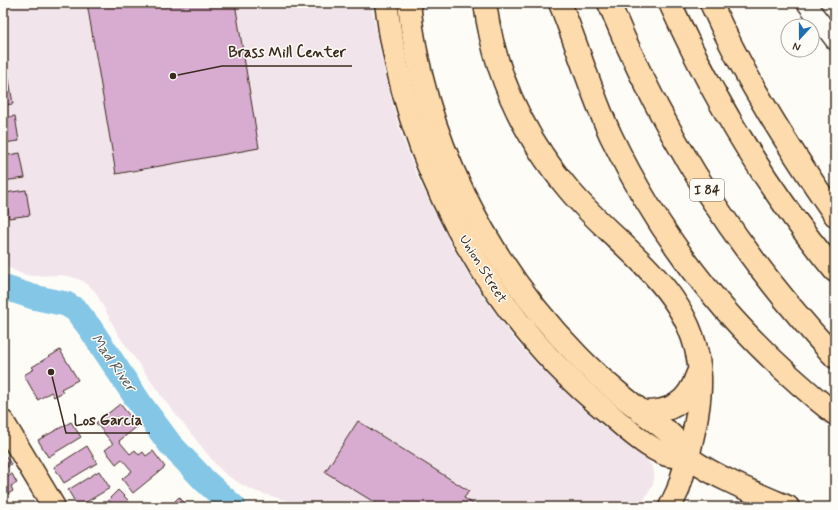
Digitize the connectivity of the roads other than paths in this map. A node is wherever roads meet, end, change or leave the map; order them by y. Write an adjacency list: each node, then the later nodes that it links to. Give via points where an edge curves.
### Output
1 (386, 3): 14 (main road, Union Street, via 397,67 412,120 428,165)
2 (409, 3): 12 (main road, Union Street, via 418,60 432,114)
3 (485, 3): 17 (main road, via 490,35 501,74 532,138 570,191 649,270 676,302 692,335)
4 (560, 3): 19 (main road, via 611,136 669,238 708,291 753,342 792,379)
5 (609, 3): 16 (main road, I 84, via 648,89 698,177 763,271)
6 (670, 3): 15 (main road, via 709,82 747,148 789,212)
7 (711, 3): 10 (main road)
8 (806, 3): 9 (street)
9 (835, 41)
10 (768, 112): 11 (main road, via 792,136); 13 (main road)
11 (835, 198)
12 (473, 211): 14 (main road); 18 (main road, Union Street, via 514,278 549,325 590,368)
13 (835, 215)
14 (454, 221): 21 (main road, Union Street, via 494,289 526,331 562,370 599,406 648,444 665,454)
15 (835, 271)
16 (835, 357)
17 (699, 368): 18 (main road, via 694,384 680,403 667,409); 21 (main road, via 698,411)
18 (641, 412): 21 (main road, Union Street, via 674,438)
19 (835, 414)
20 (3, 422): 22 (main road)
21 (688, 457): 23 (main road); 24 (main road, Union Street, via 739,486)
22 (54, 507)
23 (670, 507)
24 (788, 507)

